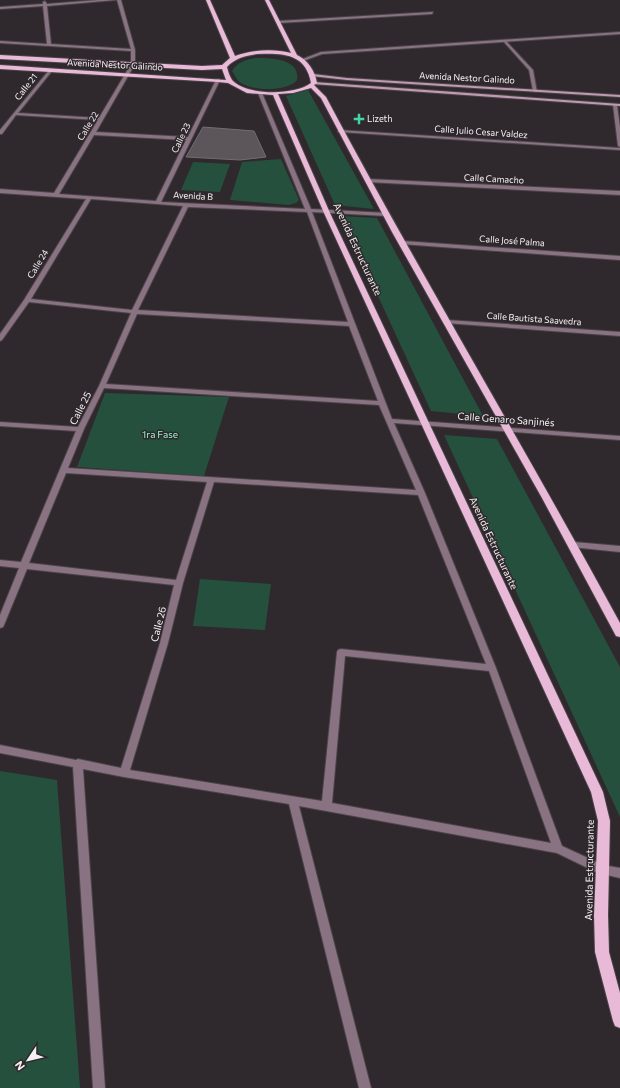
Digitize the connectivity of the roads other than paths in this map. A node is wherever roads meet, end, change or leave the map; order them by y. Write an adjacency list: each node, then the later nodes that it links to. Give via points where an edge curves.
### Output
1 (45, 0): 6 (street)
2 (114, 0): 6 (street)
3 (119, 0): 14 (street)
4 (208, 0): 17 (main road)
5 (267, 0): 9 (main road)
6 (45, 6): 7 (street); 13 (street)
7 (0, 8)
8 (432, 12): 9 (street)
9 (278, 22): 15 (main road)
10 (620, 33): 11 (street)
11 (505, 41): 18 (street, via 321,54); 28 (street, via 531,70)
12 (0, 42): 13 (street)
13 (49, 45): 14 (street)
14 (133, 50): 19 (street)
15 (295, 56): 17 (main road, via 270,52 244,54); 18 (main road)
16 (0, 57): 19 (main road, Avenida Nestor Galindo)
17 (233, 58): 21 (main road, via 226,62)
18 (302, 60): 24 (main road)
19 (133, 64): 21 (main road, Avenida Nestor Galindo); 23 (street, Calle 22)
20 (0, 67): 22 (main road, Avenida Nestor Galindo)
21 (224, 67): 26 (main road)
22 (50, 70): 23 (main road, Avenida Nestor Galindo); 33 (street, Calle 21)
23 (128, 74): 25 (main road, Avenida Nestor Galindo); 34 (street, Calle 22)
24 (313, 75): 27 (main road); 28 (main road, Avenida Nestor Galindo)
25 (218, 80): 26 (main road, Avenida Nestor Galindo); 38 (street, Calle 23)
26 (230, 82): 29 (main road, Avenida Nestor Galindo, via 246,91)
27 (313, 84): 30 (main road, Avenida Nestor Galindo, via 299,90); 32 (main road, Avenida Nestor Galindo); 36 (main road, via 323,97)
28 (535, 91): 31 (main road, Avenida Nestor Galindo)
29 (260, 93): 30 (main road, Avenida Nestor Galindo); 48 (street)
30 (274, 93): 49 (main road, Avenida Estructurante)
31 (620, 96)
32 (618, 105): 39 (street)
33 (15, 114): 34 (street); 35 (street, Calle 21)
34 (100, 119): 37 (street, Calle 22)
35 (1, 131)
36 (340, 131): 40 (street, Calle Julio Cesar Valdez); 41 (main road)
37 (93, 133): 38 (street); 44 (street, Calle 22)
38 (189, 139): 46 (street, Calle 23)
39 (620, 146)
40 (620, 149)
41 (368, 181): 43 (street, Calle Camacho); 50 (main road)
42 (0, 190): 44 (street, Avenida B)
43 (620, 193)
44 (56, 195): 45 (street, Avenida B)
45 (89, 198): 46 (street, Avenida B); 53 (street, Calle 24)
46 (158, 203): 47 (street, Avenida B)
47 (186, 205): 48 (street, Avenida B); 54 (street, Calle 25)
48 (309, 211): 49 (street, Avenida B); 56 (street)
49 (326, 212): 50 (street, Avenida B); 62 (main road, Avenida Estructurante)
50 (386, 214): 51 (main road)
51 (403, 243): 52 (street, Calle José Palma); 55 (main road)
52 (620, 258)
53 (27, 300): 54 (street); 58 (street, Calle 24)
54 (135, 312): 56 (street); 59 (street, Calle 25)
55 (447, 322): 57 (street, Calle Bautista Saavedra); 65 (main road)
56 (351, 324): 60 (street)
57 (620, 334)
58 (0, 339)
59 (102, 386): 60 (street); 64 (street, Calle 25)
60 (382, 403): 61 (street)
61 (390, 421): 62 (street, Calle Genaro Sanjinés); 69 (street)
62 (424, 423): 65 (street, Calle Genaro Sanjinés); 84 (main road, Avenida Estructurante, via 597,792 604,821)
63 (0, 424): 64 (street)
64 (80, 429): 67 (street, Calle 25)
65 (509, 429): 66 (street, Calle Genaro Sanjinés); 70 (main road)
66 (620, 438)
67 (64, 470): 68 (street); 73 (street, Calle 25)
68 (210, 480): 69 (street); 74 (street, Calle 26)
69 (421, 492): 77 (street)
70 (574, 545): 71 (street); 76 (main road)
71 (620, 549)
72 (0, 563): 73 (street)
73 (25, 566): 74 (street); 75 (street, Calle 25)
74 (179, 583): 80 (street, Calle 26, via 164,643)
75 (0, 625)
76 (620, 633)
77 (492, 668): 82 (street, via 341,652); 83 (street)
78 (0, 749): 79 (street)
79 (78, 763): 80 (street); 87 (street)
80 (124, 772): 81 (street)
81 (293, 800): 82 (street); 88 (street)
82 (327, 806): 83 (street)
83 (558, 849): 84 (street)
84 (602, 870): 85 (street); 86 (main road, Avenida Estructurante, via 602,952)
85 (620, 873)
86 (620, 1021)
87 (98, 1088)
88 (365, 1088)

